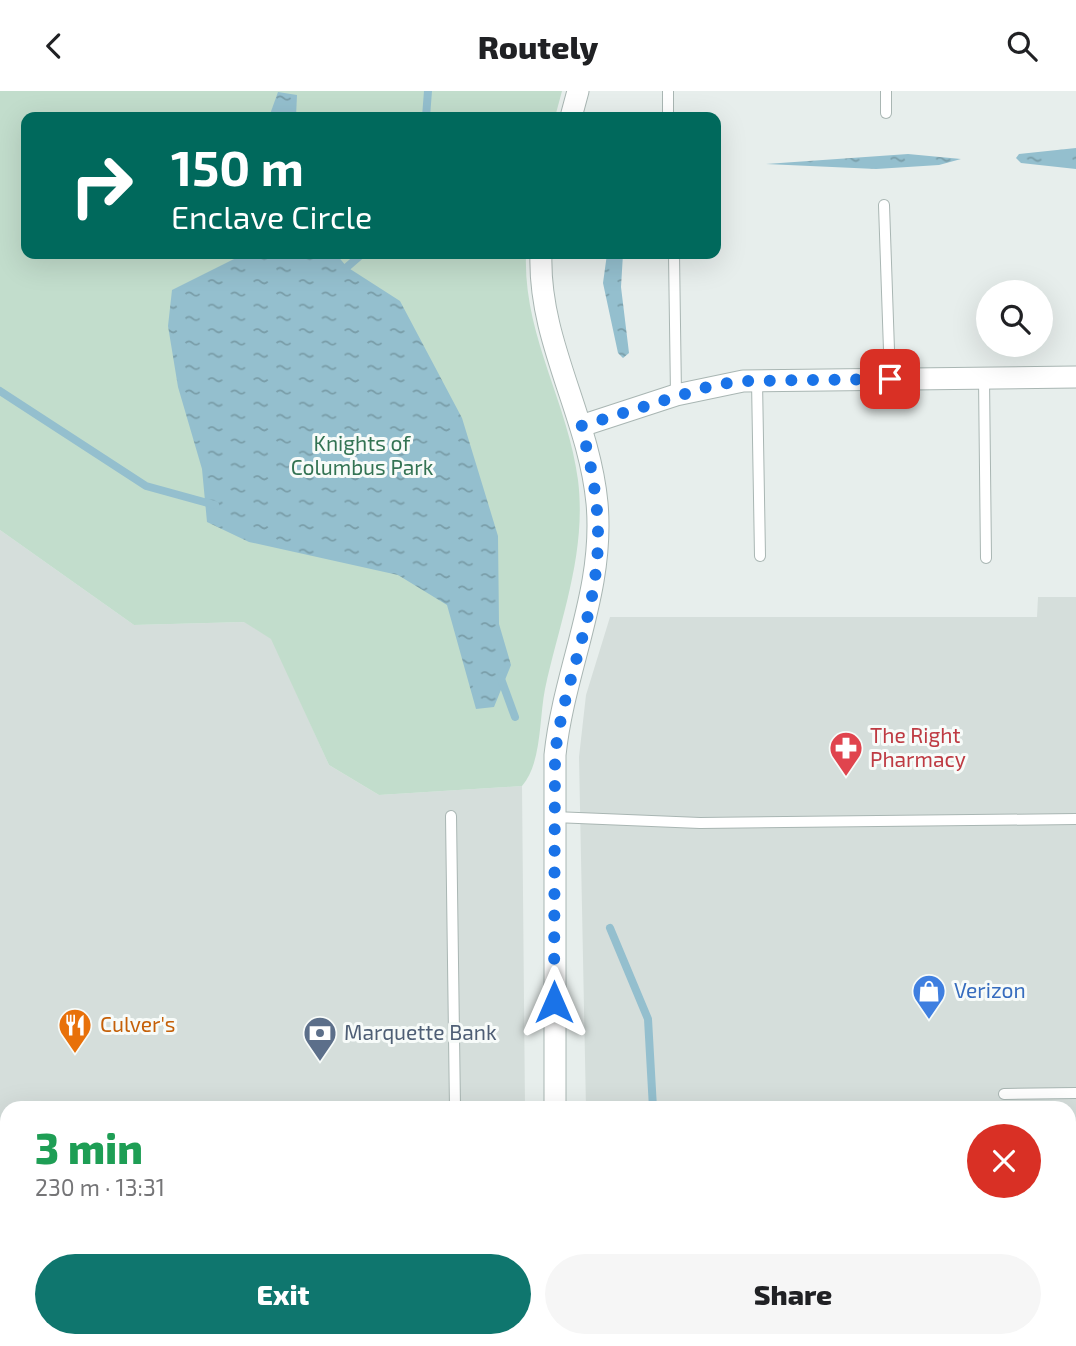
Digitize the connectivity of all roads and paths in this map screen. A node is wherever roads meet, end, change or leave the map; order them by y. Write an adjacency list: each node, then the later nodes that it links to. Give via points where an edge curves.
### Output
1 (578, 91): 4 (street)
2 (668, 91): 5 (lane)
3 (886, 91): 6 (lane)
4 (572, 112)
5 (668, 112)
6 (887, 113)
7 (884, 205): 12 (lane)
8 (541, 259): 15 (street, via 547,319)
9 (674, 259): 14 (lane)
10 (1076, 377): 11 (street)
11 (984, 378): 12 (street); 17 (lane)
12 (890, 379): 13 (street)
13 (757, 381): 14 (street); 16 (lane)
14 (676, 395): 15 (street)
15 (581, 426): 19 (street, via 593,470 598,541 589,609 558,722)
16 (760, 557)
17 (986, 558)
18 (452, 816): 23 (lane)
19 (553, 817): 20 (lane, via 700,823); 24 (street)
20 (1076, 819)
21 (1076, 1093): 22 (lane)
22 (1004, 1094)
23 (454, 1101)
24 (555, 1101)

